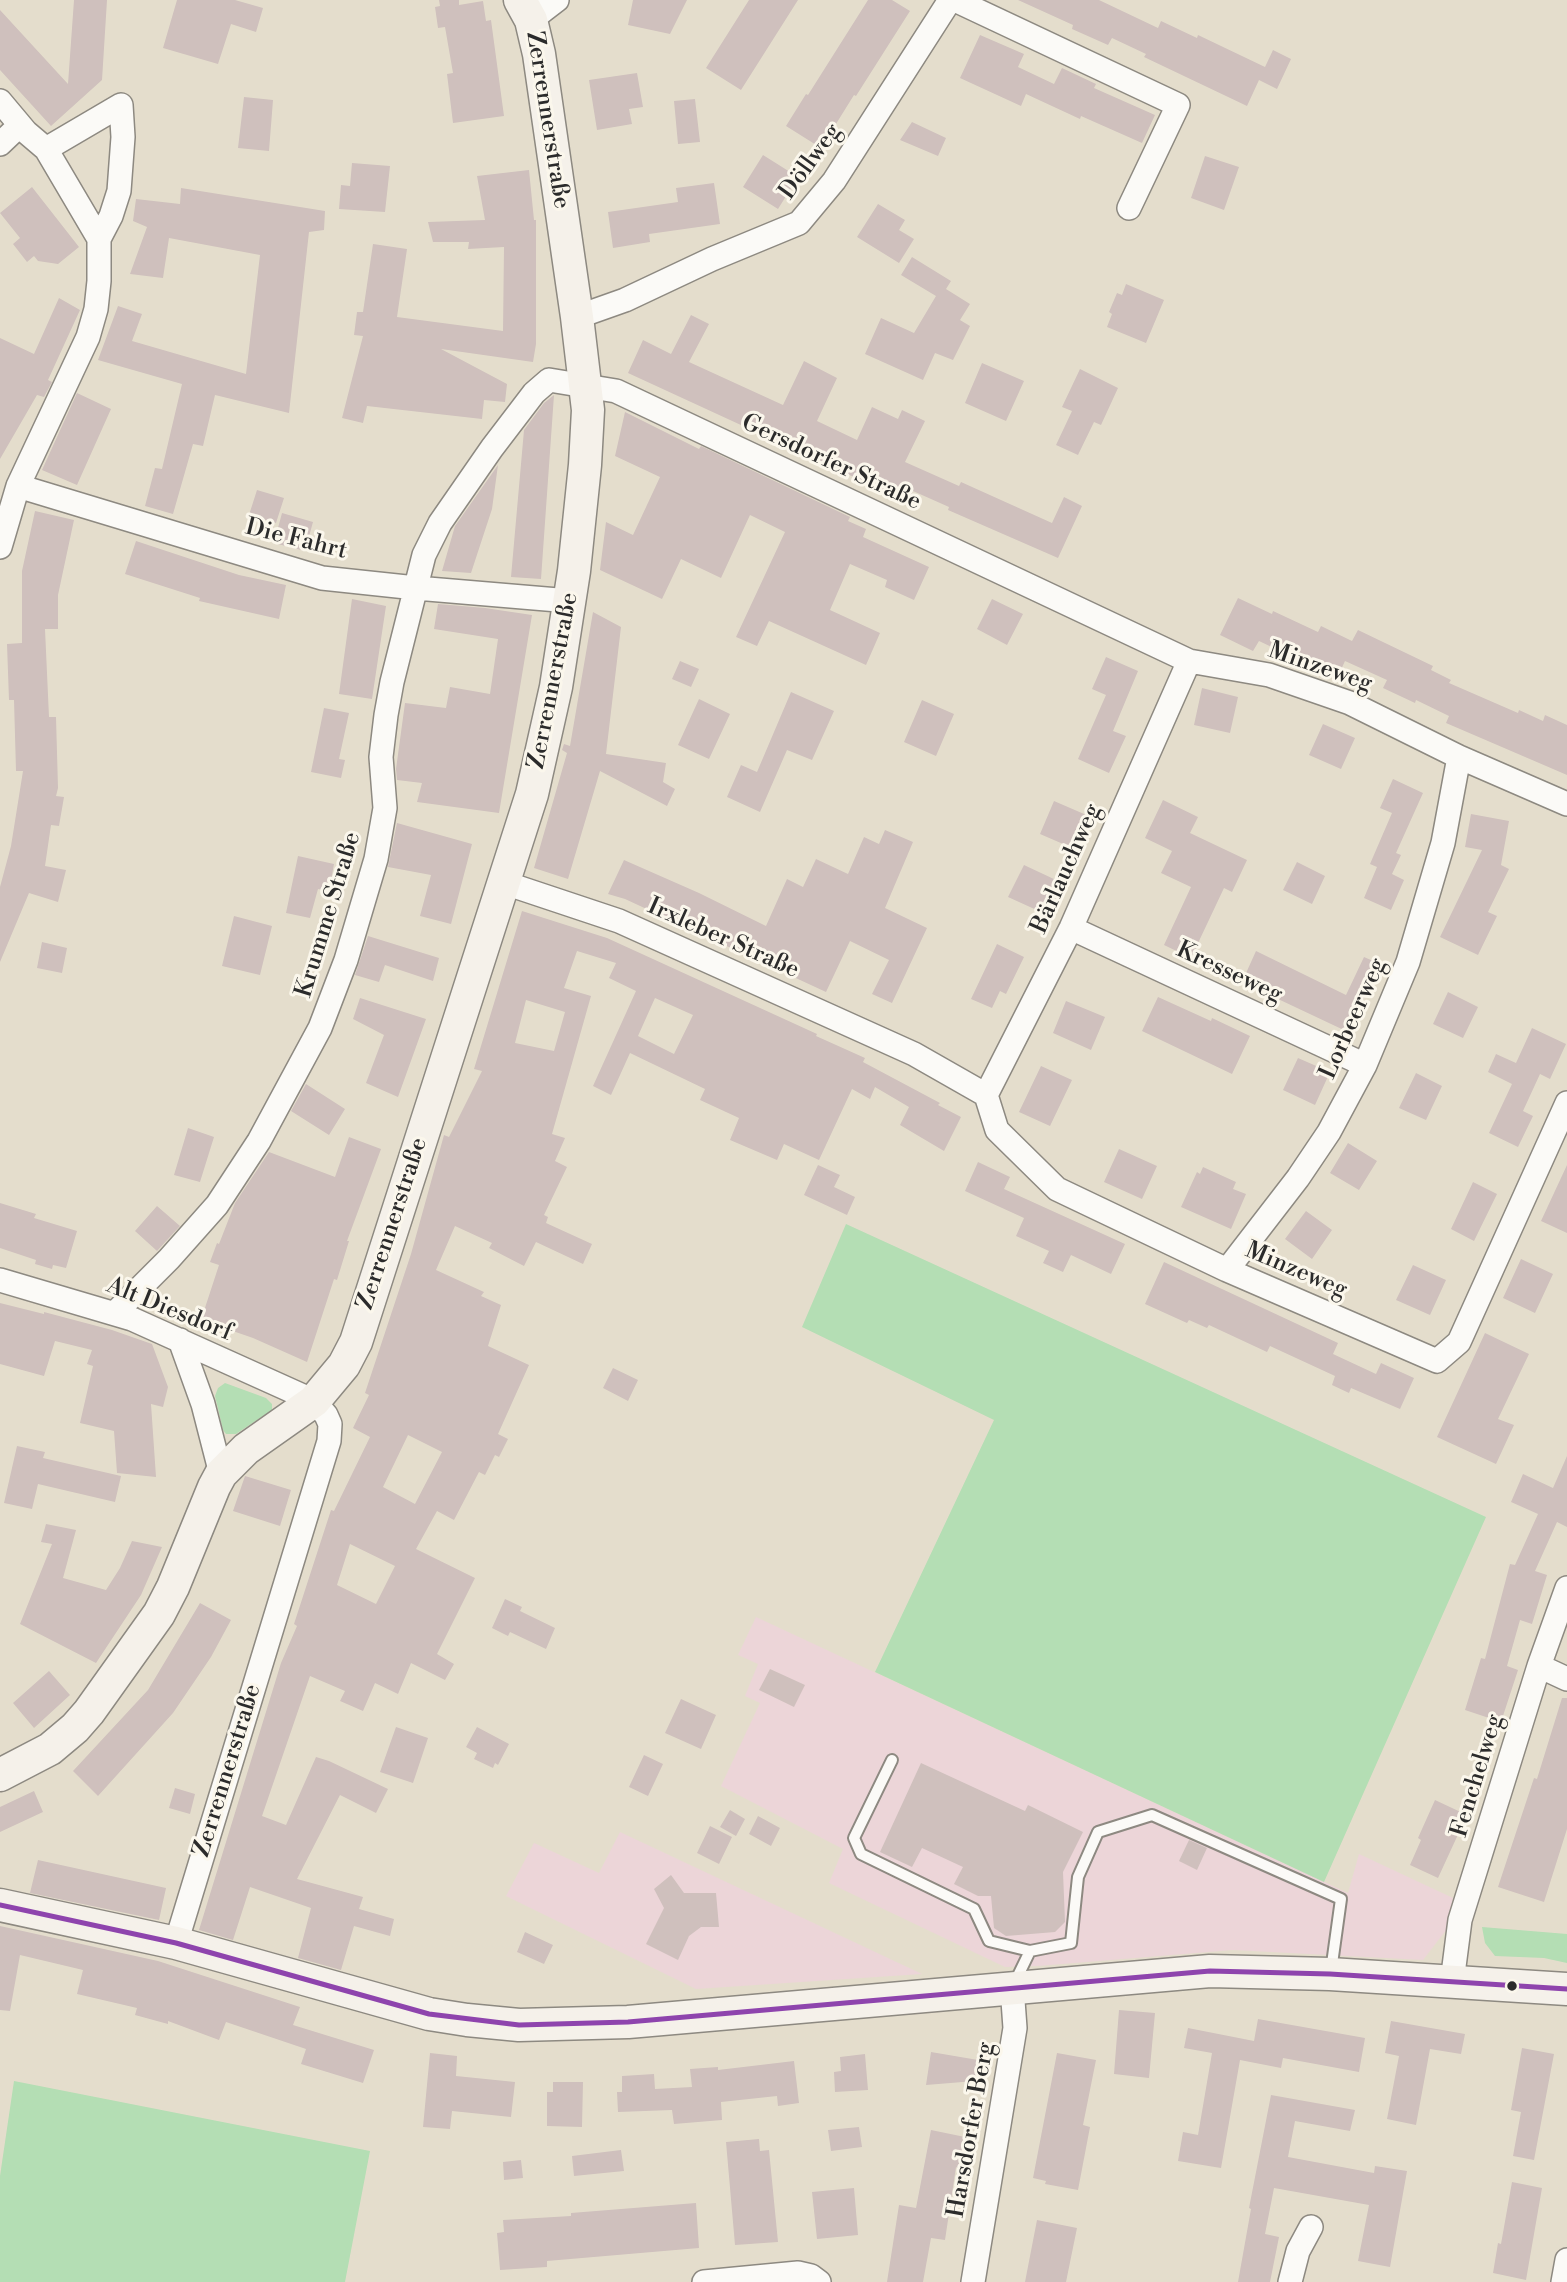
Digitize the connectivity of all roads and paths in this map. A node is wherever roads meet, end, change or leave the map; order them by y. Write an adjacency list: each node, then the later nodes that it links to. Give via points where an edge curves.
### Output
1 (556, 0): 3 (street)
2 (953, 0): 8 (street, Döllweg, via 1178,106); 10 (street, Döllweg, via 834,181 799,223)
3 (526, 10): 10 (main road, Zerrennerstraße, via 540,65)
4 (0, 101): 5 (street)
5 (20, 125): 6 (street); 7 (street)
6 (0, 144)
7 (46, 149): 9 (street); 9 (street, via 121,105 118,191)
8 (1129, 208)
9 (99, 239): 12 (street, via 92,323)
10 (577, 317): 11 (main road, Zerrennerstraße)
11 (586, 384): 14 (street, Krumme Straße, via 552,379 534,393 434,533); 15 (street, Gersdorfer Straße, via 616,391); 16 (main road, Zerrennerstraße, via 586,465)
12 (11, 492): 13 (street); 14 (street, Die Fahrt, via 322,578)
13 (0, 547)
14 (416, 588): 16 (street, Die Fahrt); 27 (street, Krumme Straße, via 386,715 381,757 385,808 379,848 325,1017 234,1181 193,1233)
15 (1052, 595): 17 (street, Minzeweg)
16 (569, 601): 20 (main road, Zerrennerstraße, via 542,754)
17 (1189, 661): 18 (street, Minzeweg, via 1269,675 1350,703); 21 (street, Bärlauchweg)
18 (1459, 757): 19 (street, Minzeweg); 22 (street, Lorbeerweg, via 1443,844 1408,962)
19 (1567, 804)
20 (505, 883): 23 (street, Irxleber Straße, via 619,920 914,1054); 29 (main road, Zerrennerstraße, via 356,1342 336,1378)
21 (1070, 928): 22 (street, Kresseweg); 23 (street, Bärlauchweg)
22 (1365, 1066): 25 (street, Lorbeerweg, via 1329,1132)
23 (986, 1095): 25 (street, Minzeweg, via 997,1130 1057,1189)
24 (1567, 1103): 25 (street, Minzeweg, via 1459,1342 1437,1361)
25 (1227, 1270)
26 (0, 1280): 27 (street, Alt Diesdorf)
27 (116, 1312): 28 (street, Alt Diesdorf)
28 (180, 1340): 29 (street, Alt Diesdorf); 30 (street)
29 (314, 1401): 30 (main road, Zerrennerstraße, via 246,1449); 37 (street, Zerrennerstraße, via 328,1418 329,1441)
30 (222, 1474): 35 (main road, Zerrennerstraße, via 163,1608 104,1693 63,1739)
31 (1567, 1588): 32 (street, Fenchelweg)
32 (1539, 1666): 33 (street); 40 (street, Fenchelweg, via 1460,1920)
33 (1567, 1679)
34 (892, 1760): 38 (lane, via 854,1838 861,1854 974,1909 989,1941)
35 (0, 1775)
36 (0, 1905): 37 (main road)
37 (176, 1943): 41 (main road, via 429,2014 519,2025 628,2021)
38 (1030, 1951): 39 (lane, via 1071,1943 1078,1877 1098,1832 1152,1815 1341,1899); 41 (lane)
39 (1331, 1974): 40 (main road); 41 (main road, via 1210,1971)
40 (1451, 1982): 42 (main road)
41 (1013, 1987): 47 (street, Harsdorfer Berg, via 1015,2028)
42 (1567, 1989)
43 (1311, 2227): 48 (street, via 1298,2251)
44 (1567, 2260): 49 (street)
45 (704, 2282): 46 (street, via 798,2273)
46 (819, 2282)
47 (973, 2282)
48 (1290, 2282)
49 (1563, 2282)

